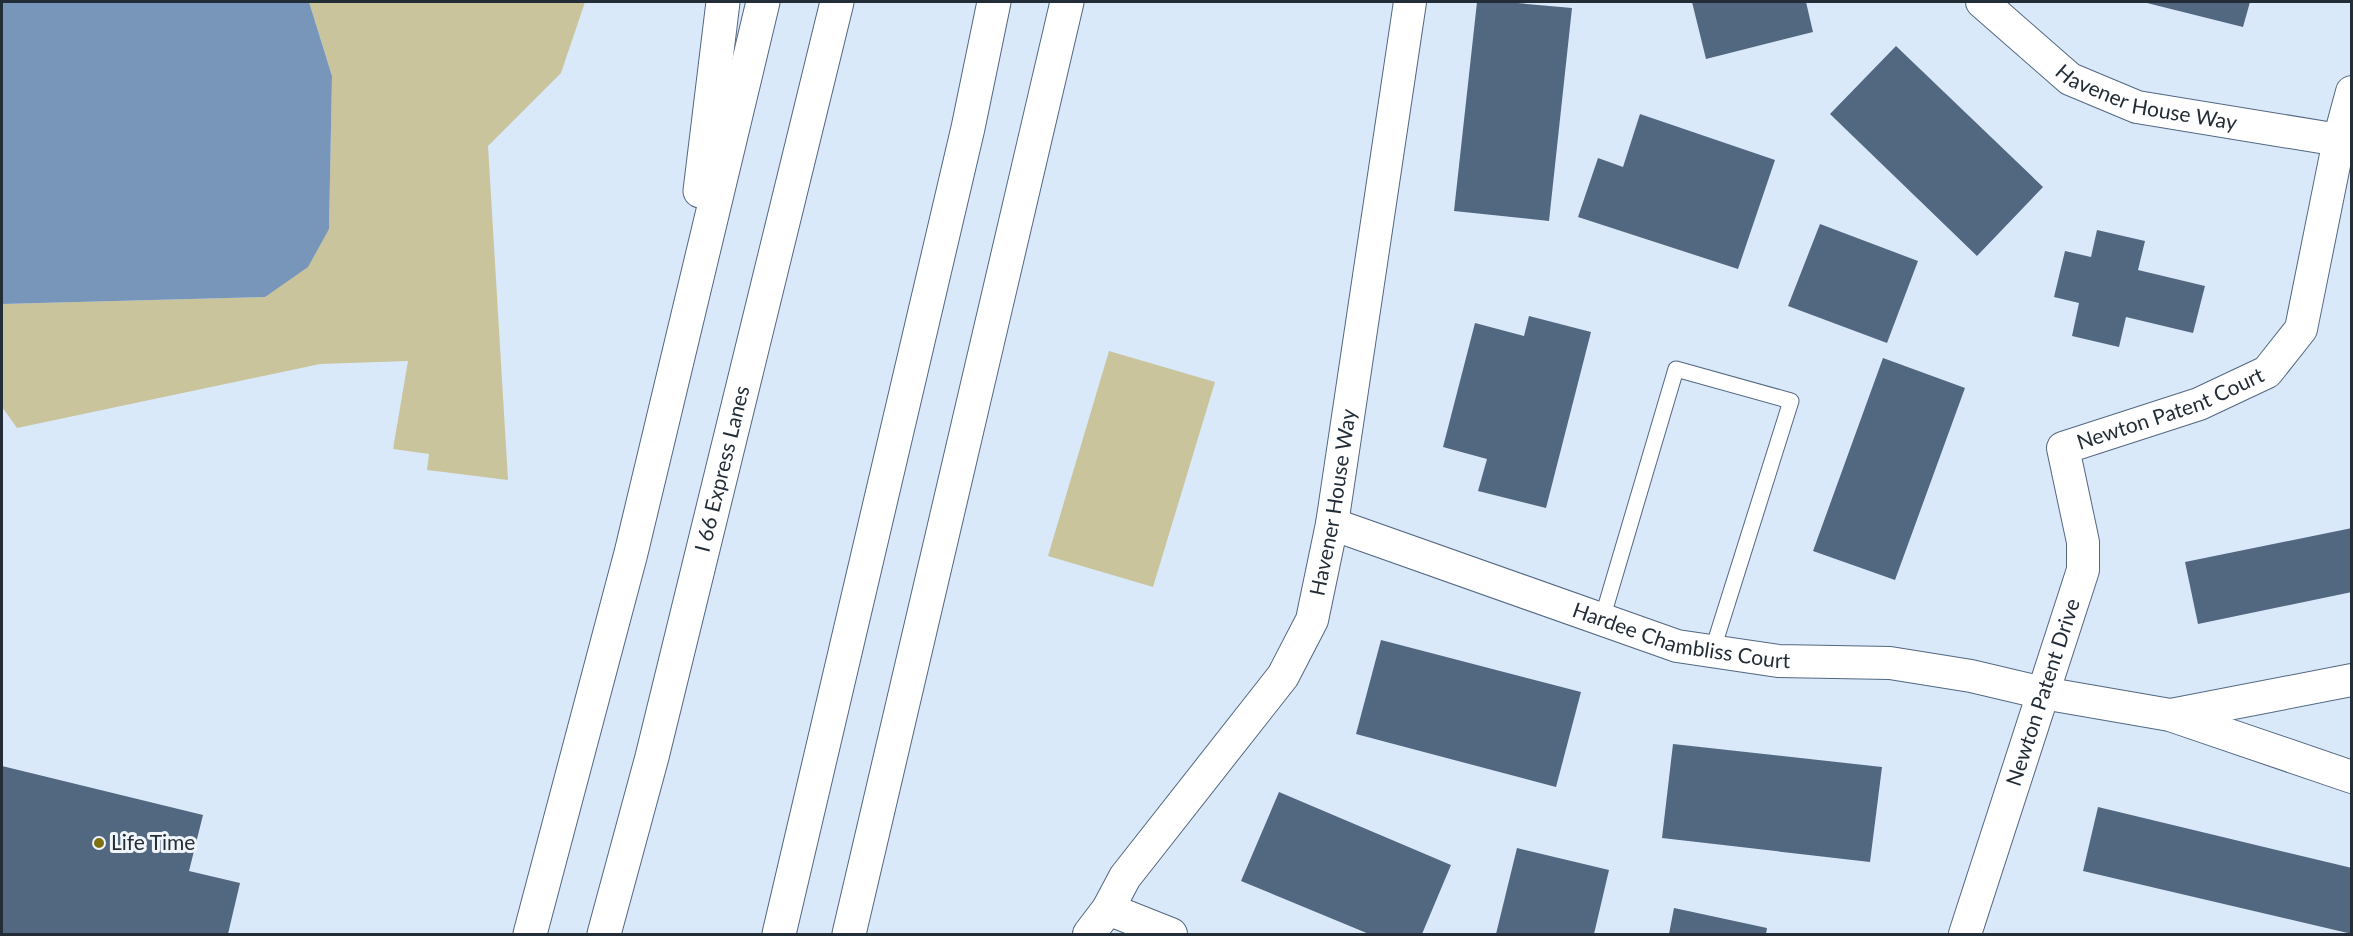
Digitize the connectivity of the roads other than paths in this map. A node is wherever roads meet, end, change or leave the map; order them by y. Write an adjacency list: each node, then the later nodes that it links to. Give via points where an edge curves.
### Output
1 (723, 2): 10 (highway)
2 (763, 2): 10 (highway)
3 (837, 2): 21 (highway, I 66 Express Lanes, via 655,746)
4 (994, 2): 22 (highway, via 963,151)
5 (1067, 2): 23 (highway)
6 (1410, 2): 12 (street, Havener House Way)
7 (1982, 2): 9 (street, Havener House Way, via 2070,79 2137,107)
8 (2352, 92): 9 (street, Newton Patent Court)
9 (2339, 140): 11 (street, Newton Patent Court, via 2301,329 2267,372 2199,404)
10 (681, 351): 20 (highway)
11 (2063, 448): 16 (street, Newton Patent Drive, via 2083,542 2082,570)
12 (1332, 524): 13 (street, Hardee Chambliss Court); 19 (street, Havener House Way, via 1312,620 1283,676 1125,877)
13 (1602, 620): 14 (street, Hardee Chambliss Court, via 1677,646); 14 (lane, via 1676,369 1791,401)
14 (1712, 652): 16 (street, Hardee Chambliss Court, via 1778,661 1890,663)
15 (2352, 680): 17 (street)
16 (2043, 693): 17 (street, Hardee Chambliss Court); 26 (street, Newton Patent Drive)
17 (2170, 715): 18 (street)
18 (2352, 777)
19 (1108, 909): 24 (street, Havener House Way); 25 (street)
20 (530, 934)
21 (604, 934)
22 (779, 934)
23 (849, 934)
24 (1089, 934)
25 (1171, 934)
26 (1965, 934)

